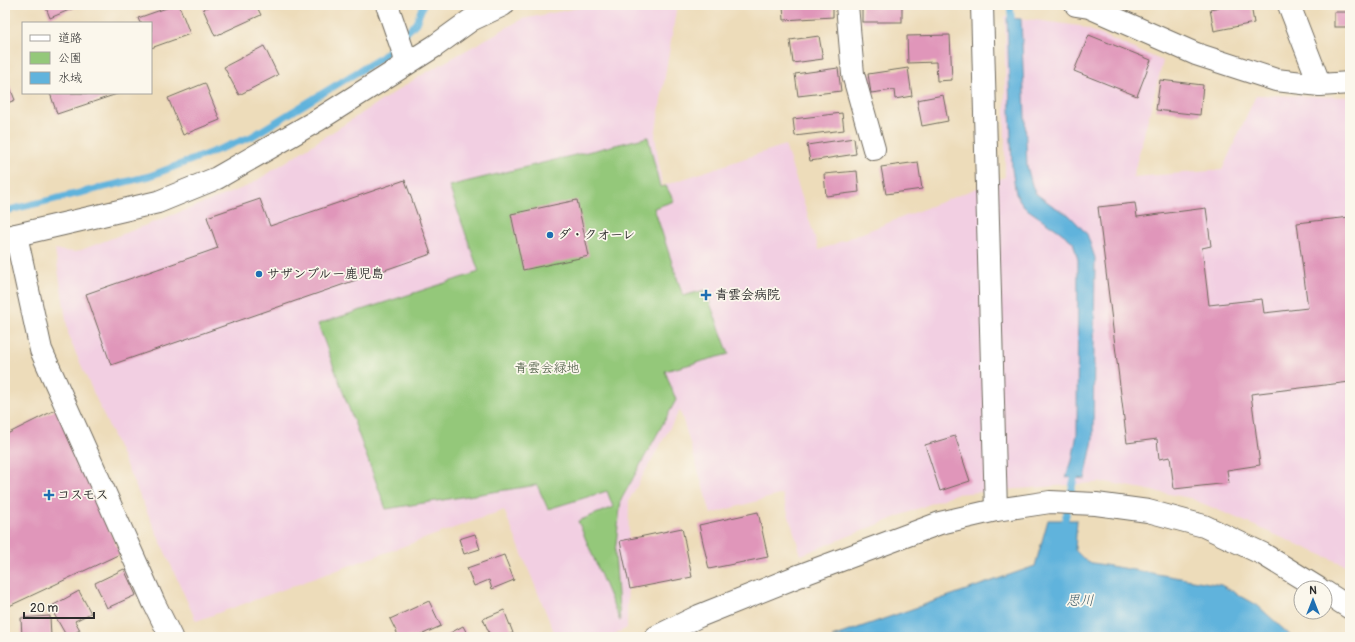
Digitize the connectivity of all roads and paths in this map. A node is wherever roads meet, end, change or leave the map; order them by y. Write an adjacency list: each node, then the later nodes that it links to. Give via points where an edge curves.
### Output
1 (503, 5): 7 (street, via 471,20)
2 (847, 5): 10 (street, via 853,74)
3 (982, 5): 12 (street)
4 (1076, 5): 9 (street, via 1089,7 1196,54 1276,80)
5 (1289, 5): 9 (street)
6 (390, 14): 7 (street)
7 (405, 59): 11 (street, via 318,120 217,178 158,202)
8 (1350, 83): 9 (street)
9 (1320, 85)
10 (874, 150)
11 (11, 236): 16 (street, via 41,350)
12 (996, 510): 13 (street, via 1050,502 1096,504 1148,511 1204,526 1263,554); 17 (street, via 940,523 801,575 699,616)
13 (1305, 580)
14 (1333, 597): 15 (street)
15 (1350, 608)
16 (171, 637)
17 (656, 637)

